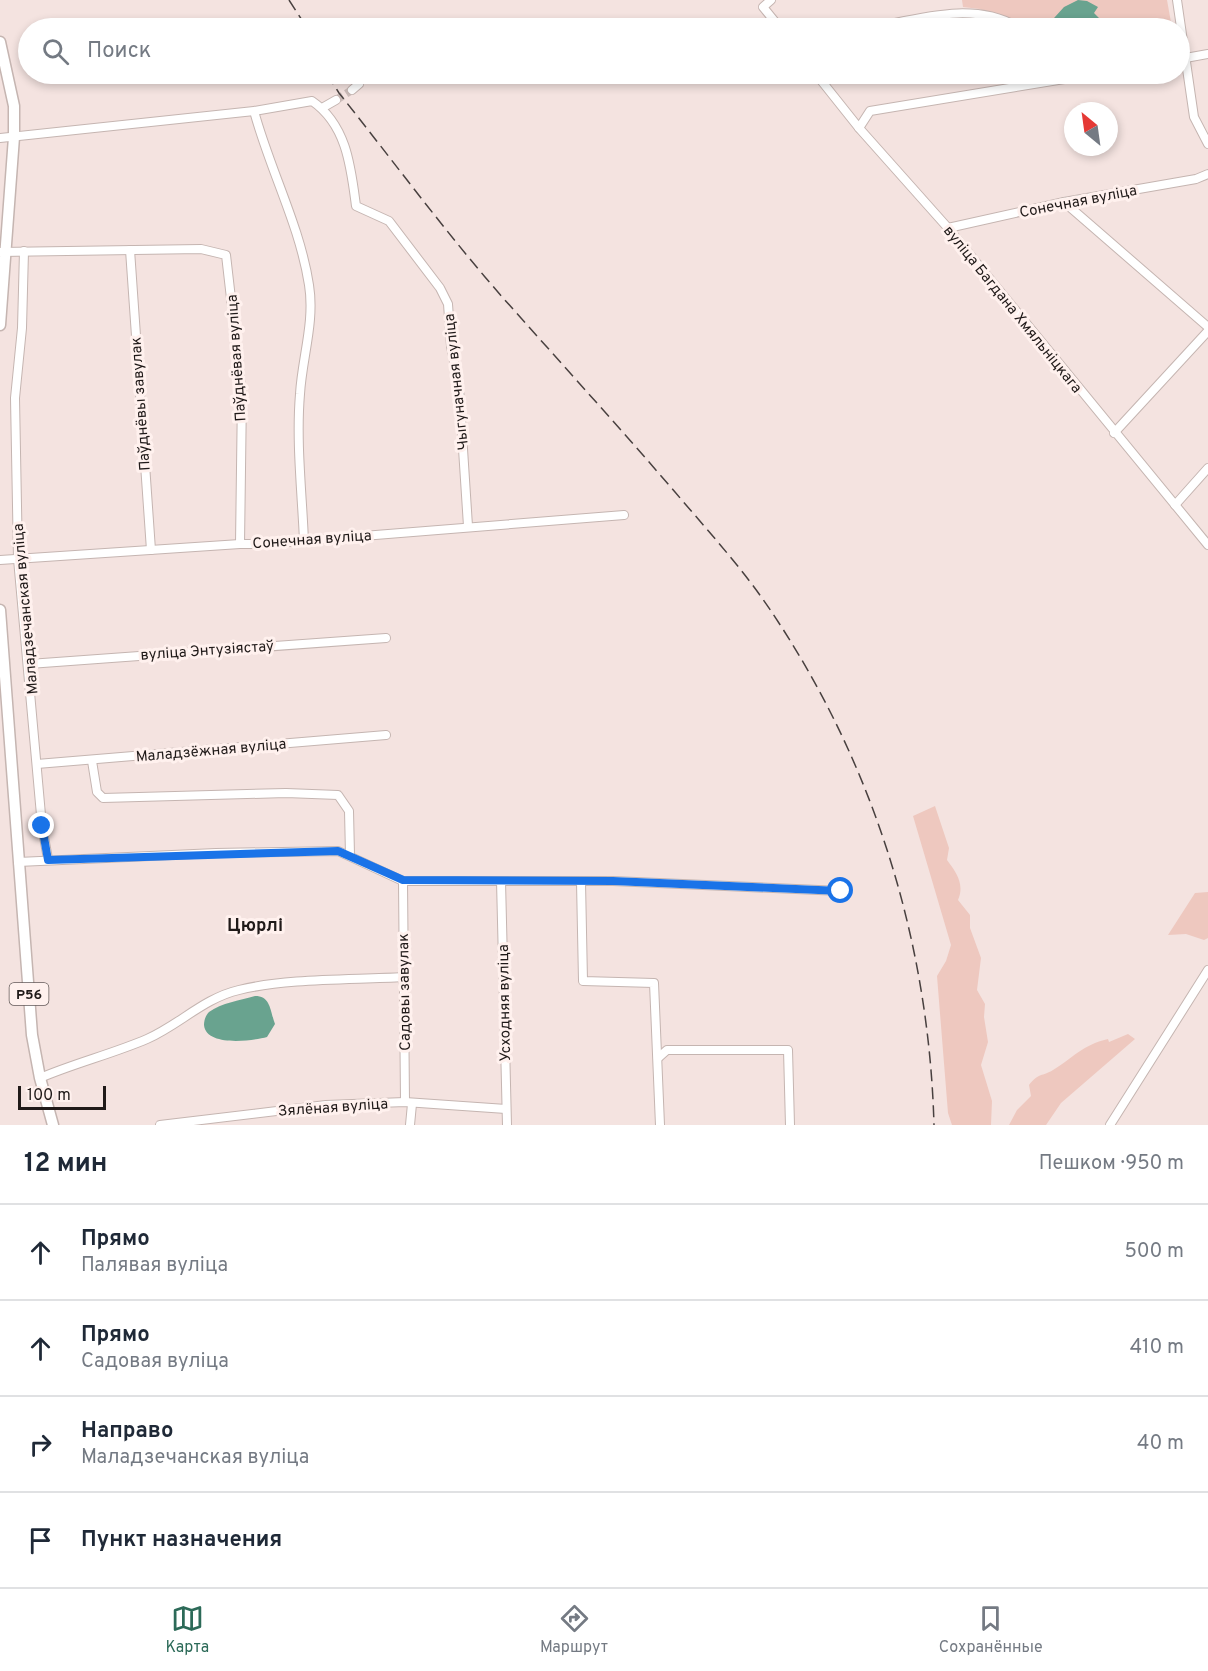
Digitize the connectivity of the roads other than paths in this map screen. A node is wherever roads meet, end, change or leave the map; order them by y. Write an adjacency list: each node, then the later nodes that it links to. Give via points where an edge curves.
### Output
1 (771, 0): 5 (street, via 763,7)
2 (956, 0): 4 (street)
3 (1177, 0): 8 (street)
4 (958, 10): 6 (street); 7 (street)
5 (772, 18)
6 (919, 18)
7 (1000, 18)
8 (1179, 18)
9 (0, 42): 19 (main road, via 14,106)
10 (1208, 54): 11 (street)
11 (1190, 58)
12 (824, 84): 18 (street, вуліца Багдана Хмяльніцкага)
13 (1016, 84): 18 (street, via 870,111)
14 (1188, 84): 21 (street, via 1194,117)
15 (336, 100): 16 (street)
16 (322, 108): 17 (street, via 312,101); 34 (street, Чыгуначная вуліца, via 347,148 356,206 389,220 448,304 459,387)
17 (254, 111): 19 (street); 35 (street, via 299,240 310,287 300,405)
18 (859, 128): 24 (street, вуліца Багдана Хмяльніцкага)
19 (14, 137): 20 (street); 26 (main road)
20 (0, 138)
21 (1208, 144)
22 (1208, 174): 23 (street, Сонечная вуліца)
23 (1064, 202): 24 (street, Сонечная вуліца); 29 (street)
24 (948, 228): 30 (street, вуліца Багдана Хмяльніцкага)
25 (24, 251): 26 (street); 27 (street); 39 (street, Маладзечанская вуліца, via 15,399)
26 (3, 252): 28 (main road)
27 (130, 254): 36 (street, Паўднёвая вуліца, via 218,251 226,255 240,369); 38 (street, Паўднёвы завулак)
28 (0, 325)
29 (1208, 329): 30 (street)
30 (1114, 433): 32 (street, вуліца Багдана Хмяльніцкага)
31 (1208, 468): 32 (street)
32 (1175, 505): 37 (street, вуліца Багдана Хмяльніцкага)
33 (624, 515): 34 (street, Сонечная вуліца)
34 (468, 526): 35 (street, Сонечная вуліца)
35 (304, 541): 36 (street, Сонечная вуліца)
36 (240, 544): 38 (street, Сонечная вуліца)
37 (1208, 545)
38 (151, 550): 39 (street, Сонечная вуліца)
39 (18, 559): 40 (street, Сонечная вуліца); 43 (street, Маладзечанская вуліца)
40 (0, 560)
41 (0, 610): 49 (main road, Маладзечанская вуліца / Р56)
42 (386, 638): 43 (street, вуліца Энтузіястаў)
43 (29, 664): 46 (street, Маладзечанская вуліца)
44 (386, 735): 45 (street, Маладзёжная вуліца)
45 (92, 761): 46 (street, Маладзёжная вуліца); 47 (street, via 97,792 103,798 338,795 349,811)
46 (37, 764): 48 (street, Маладзечанская вуліца)
47 (350, 855): 48 (street, via 338,851); 50 (street)
48 (48, 860): 49 (street)
49 (18, 862): 59 (main road, Маладзечанская вуліца / Р56, via 32,1035)
50 (403, 880): 51 (street); 55 (street, Садовы завулак)
51 (501, 881): 52 (street); 61 (street, Усходняя вуліца)
52 (581, 882): 53 (street); 56 (street, via 583,981 654,983)
53 (841, 891)
54 (1208, 970): 68 (street)
55 (403, 977): 59 (street, via 239,990 212,1000 148,1039); 60 (street, Садовы завулак)
56 (655, 1032): 57 (street); 58 (street)
57 (667, 1050): 58 (street); 67 (street, via 788,1050)
58 (658, 1058): 66 (street)
59 (40, 1078): 62 (main road, Маладзечанская вуліца / Р56)
60 (408, 1103): 61 (street, Зялёная вуліца); 63 (street, Зялёная вуліца, via 326,1105); 64 (street, Садовы завулак)
61 (506, 1109): 65 (street, Усходняя вуліца)
62 (53, 1125)
63 (160, 1125)
64 (410, 1125)
65 (507, 1125)
66 (660, 1125)
67 (790, 1125)
68 (1110, 1125)

